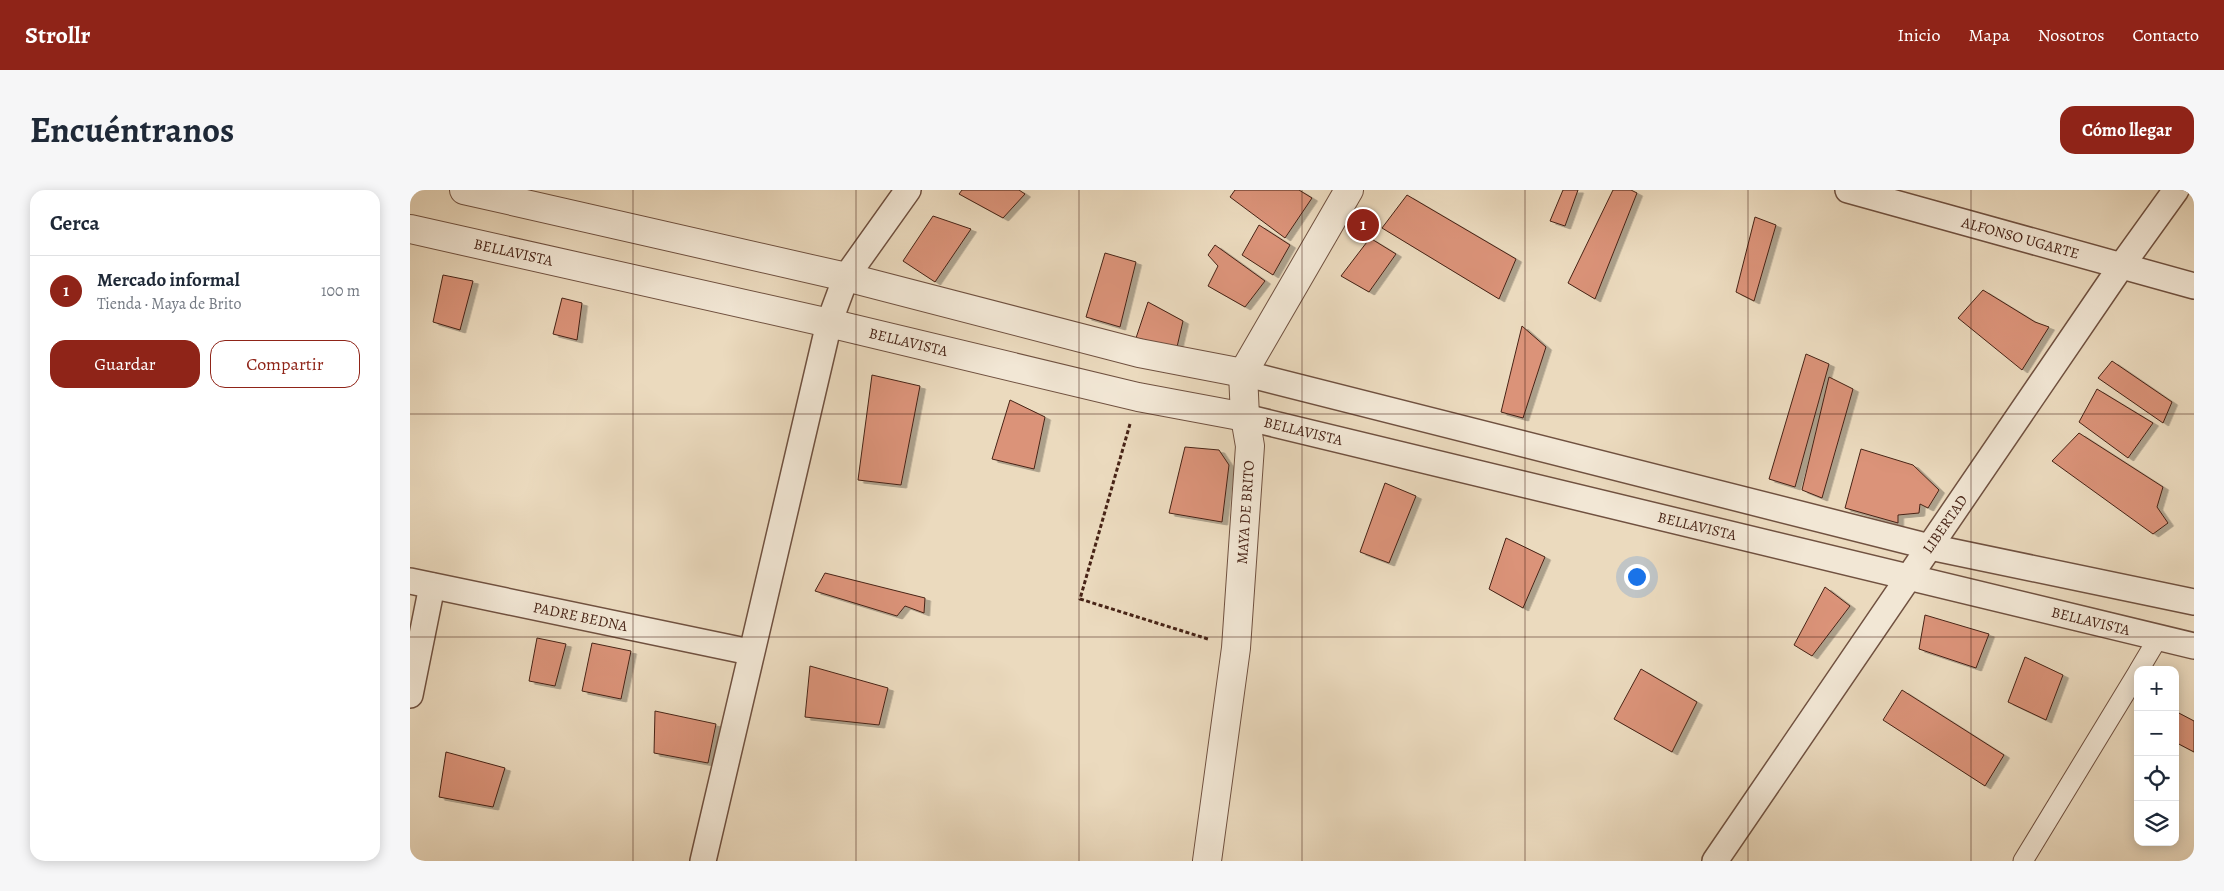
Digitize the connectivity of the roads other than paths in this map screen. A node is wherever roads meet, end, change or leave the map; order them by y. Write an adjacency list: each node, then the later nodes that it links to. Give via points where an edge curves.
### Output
1 (464, 190): 8 (street)
2 (908, 190): 8 (street)
3 (1349, 190): 11 (street)
4 (1848, 190): 7 (street, ALFONSO UGARTE)
5 (2176, 190): 7 (street, LIBERTAD)
6 (410, 228): 10 (street, BELLAVISTA)
7 (2122, 265): 9 (street, ALFONSO UGARTE); 13 (street, LIBERTAD)
8 (846, 277): 10 (street); 11 (street, via 1139,353)
9 (2194, 286)
10 (829, 323): 12 (street, BELLAVISTA, via 1138,396); 19 (street)
11 (1243, 373): 12 (street, MAYA DE BRITO); 13 (street)
12 (1245, 417): 14 (street, BELLAVISTA); 24 (street, MAYA DE BRITO, via 1250,446 1236,648)
13 (1930, 547): 14 (street, LIBERTAD); 16 (street)
14 (1910, 577): 17 (street, BELLAVISTA); 25 (street, LIBERTAD)
15 (421, 584): 19 (street, PADRE BEDNA); 22 (street)
16 (2194, 602)
17 (2158, 638): 18 (street, BELLAVISTA); 20 (street)
18 (2194, 646)
19 (750, 652): 23 (street)
20 (2141, 666)
21 (2134, 678): 26 (street)
22 (410, 694)
23 (703, 861)
24 (1207, 861)
25 (1715, 861)
26 (2022, 861)

